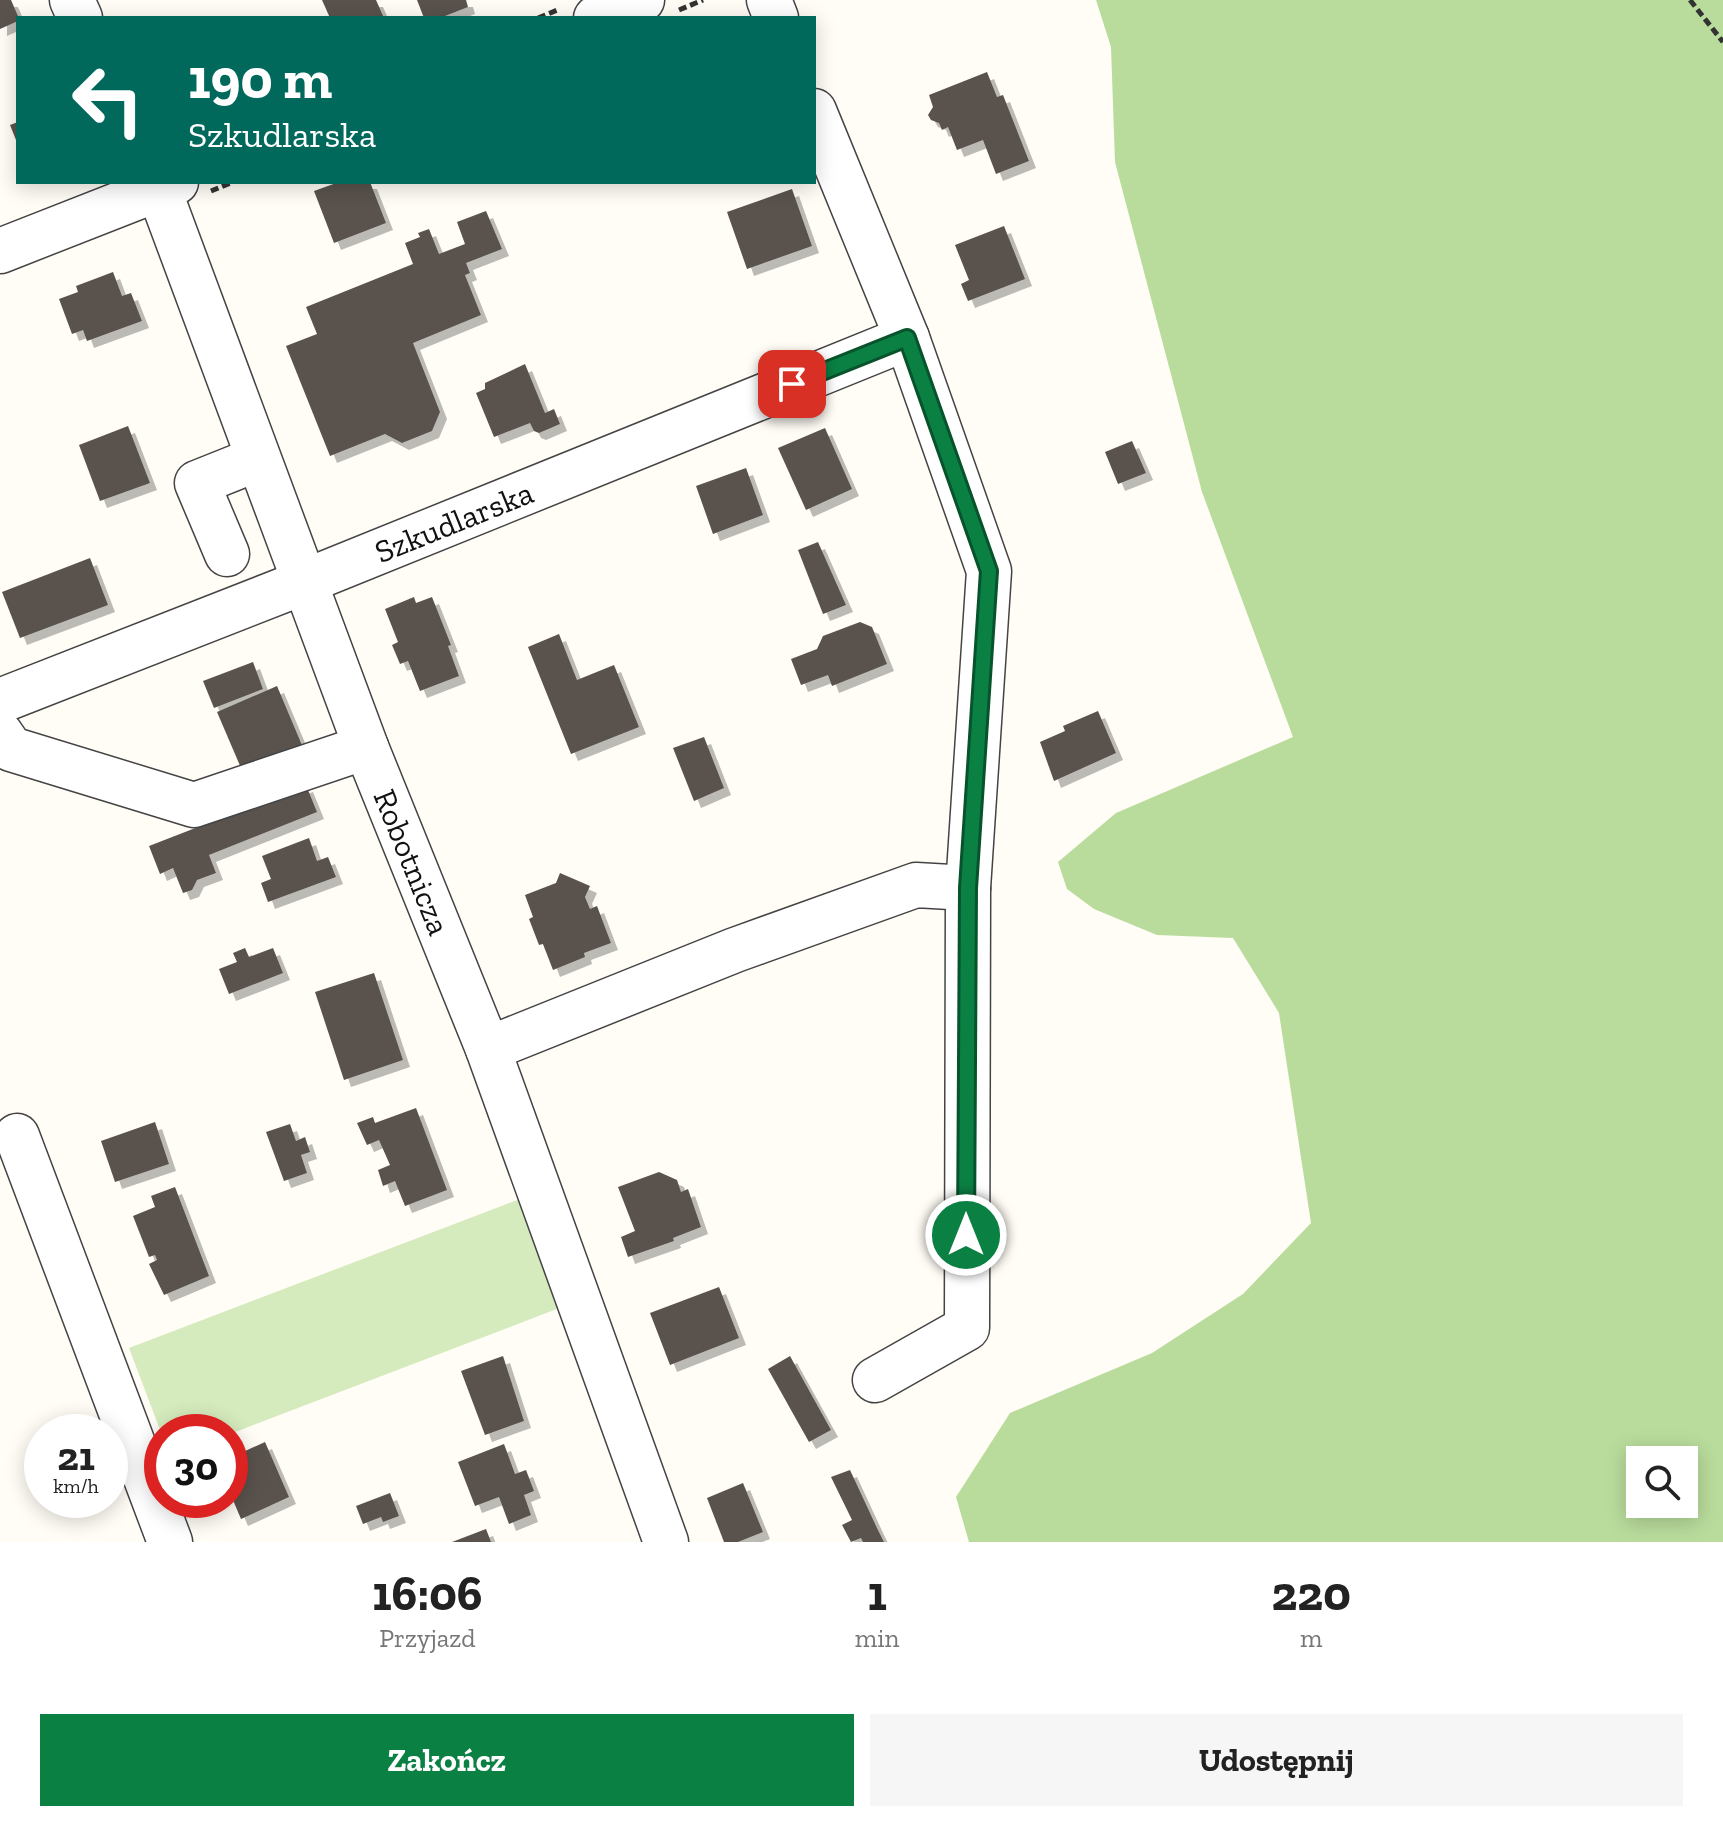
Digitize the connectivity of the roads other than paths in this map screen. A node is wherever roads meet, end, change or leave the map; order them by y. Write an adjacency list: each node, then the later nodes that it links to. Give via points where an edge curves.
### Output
1 (642, 0): 2 (street)
2 (601, 16)
3 (816, 116): 6 (street)
4 (164, 184): 5 (street); 7 (street, Robotnicza)
5 (0, 251)
6 (907, 338): 9 (street, Szkudlarska); 13 (street, via 989,571)
7 (257, 459): 8 (street, via 197,483); 9 (street, Robotnicza)
8 (227, 554)
9 (304, 582): 10 (street, Szkudlarska); 12 (street, Robotnicza)
10 (0, 701)
11 (0, 733): 12 (street, via 11,749 194,805)
12 (366, 747): 14 (street, Robotnicza)
13 (968, 888): 14 (street, via 916,885 735,950); 16 (street, via 967,1328)
14 (488, 1049): 18 (street, Robotnicza)
15 (17, 1136): 17 (street)
16 (875, 1380)
17 (170, 1542)
18 (666, 1542)

